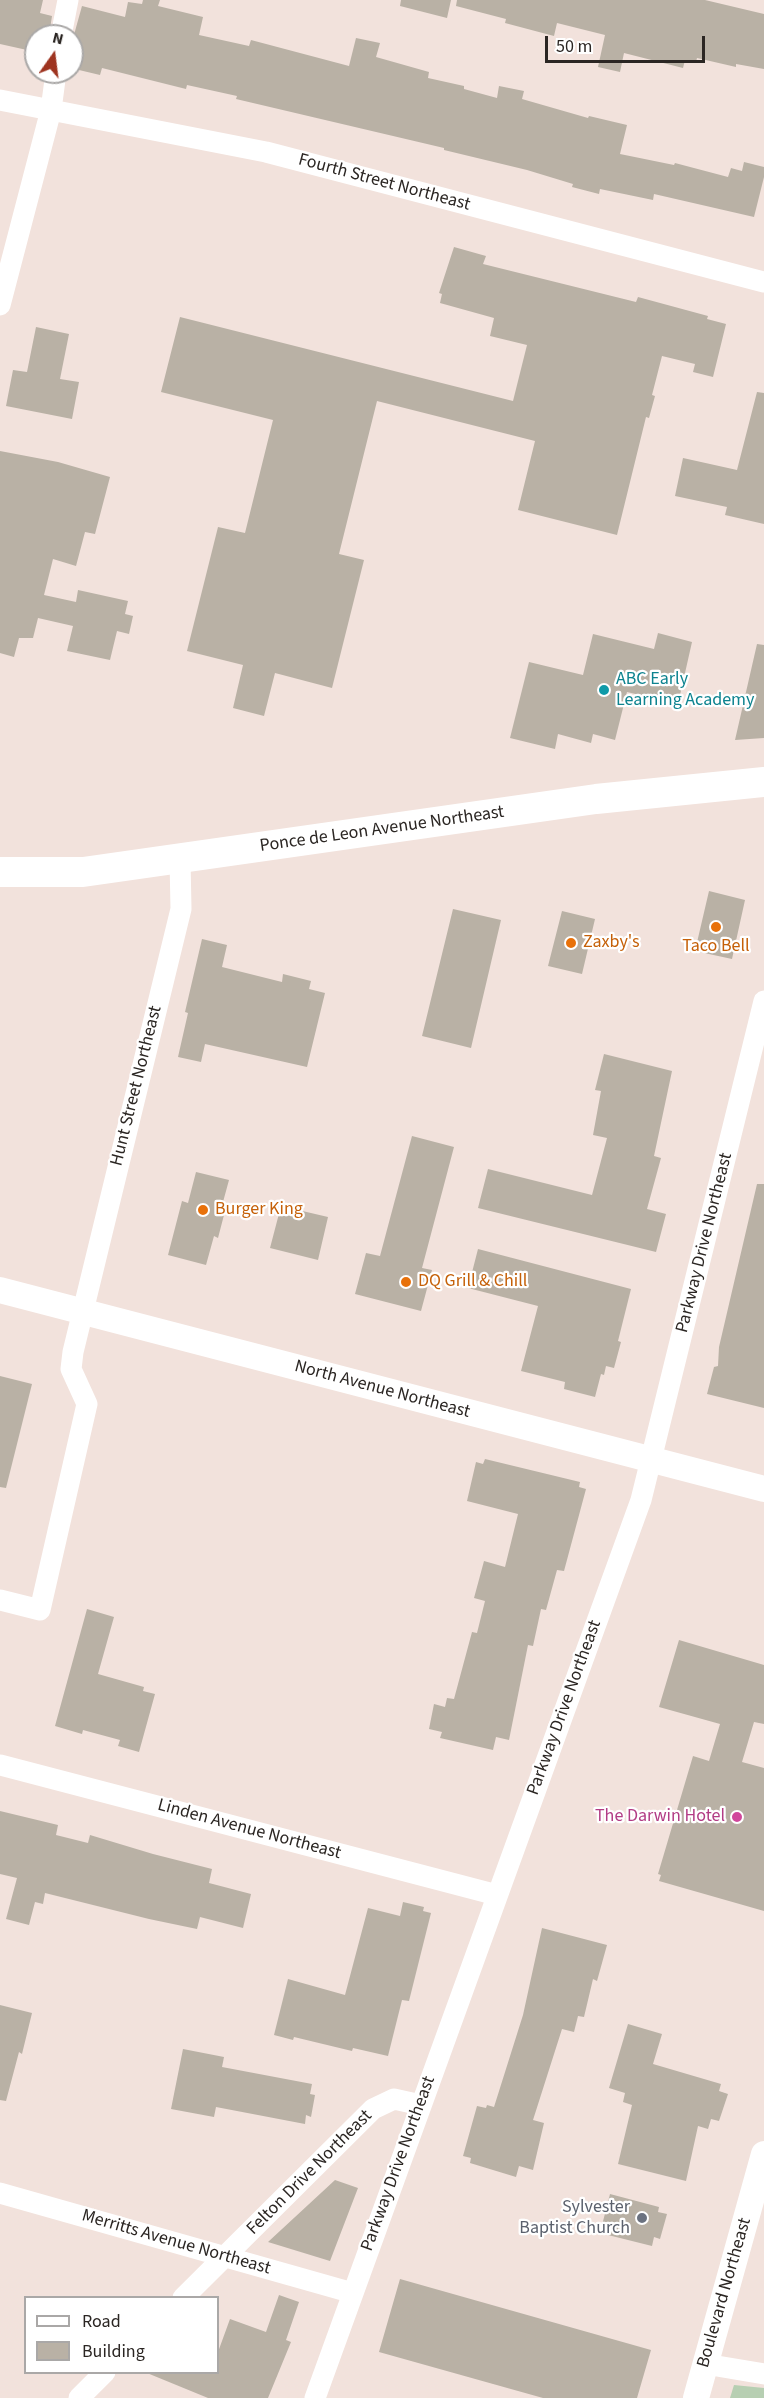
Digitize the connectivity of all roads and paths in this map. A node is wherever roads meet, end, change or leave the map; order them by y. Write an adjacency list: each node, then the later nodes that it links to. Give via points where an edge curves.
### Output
1 (68, 0): 2 (street)
2 (63, 24)
3 (54, 84): 5 (street)
4 (0, 100): 5 (street, Fourth Street Northeast)
5 (51, 110): 6 (street, Fourth Street Northeast, via 266,152); 7 (street)
6 (764, 282)
7 (0, 305)
8 (764, 782): 9 (highway, Ponce de Leon Avenue Northeast, via 596,799)
9 (180, 859): 10 (highway, Ponce de Leon Avenue Northeast, via 83,872); 13 (street, Hunt Street Northeast, via 181,909)
10 (0, 872)
11 (764, 1001): 14 (street, Parkway Drive Northeast)
12 (0, 1290): 13 (main road, North Avenue Northeast)
13 (82, 1312): 14 (main road, North Avenue Northeast); 16 (street, Hunt Street Northeast, via 71,1369 87,1404 40,1610)
14 (651, 1460): 15 (main road, North Avenue Northeast); 18 (street, Parkway Drive Northeast, via 641,1500)
15 (764, 1489)
16 (0, 1600)
17 (0, 1765): 18 (street, Linden Avenue Northeast)
18 (497, 1895): 19 (street, Parkway Drive Northeast)
19 (421, 2105): 22 (street, Felton Drive Northeast, via 394,2099 373,2109); 23 (street, Parkway Drive Northeast)
20 (764, 2154): 25 (main road, Boulevard Northeast)
21 (0, 2193): 22 (street, Merritts Avenue Northeast)
22 (225, 2257): 23 (street, Merritts Avenue Northeast); 24 (street, Felton Drive Northeast)
23 (353, 2292): 29 (street, Parkway Drive Northeast)
24 (185, 2296)
25 (705, 2364): 27 (street); 30 (main road, Boulevard Northeast)
26 (104, 2374): 28 (street)
27 (764, 2374)
28 (79, 2398)
29 (315, 2398)
30 (696, 2398)

